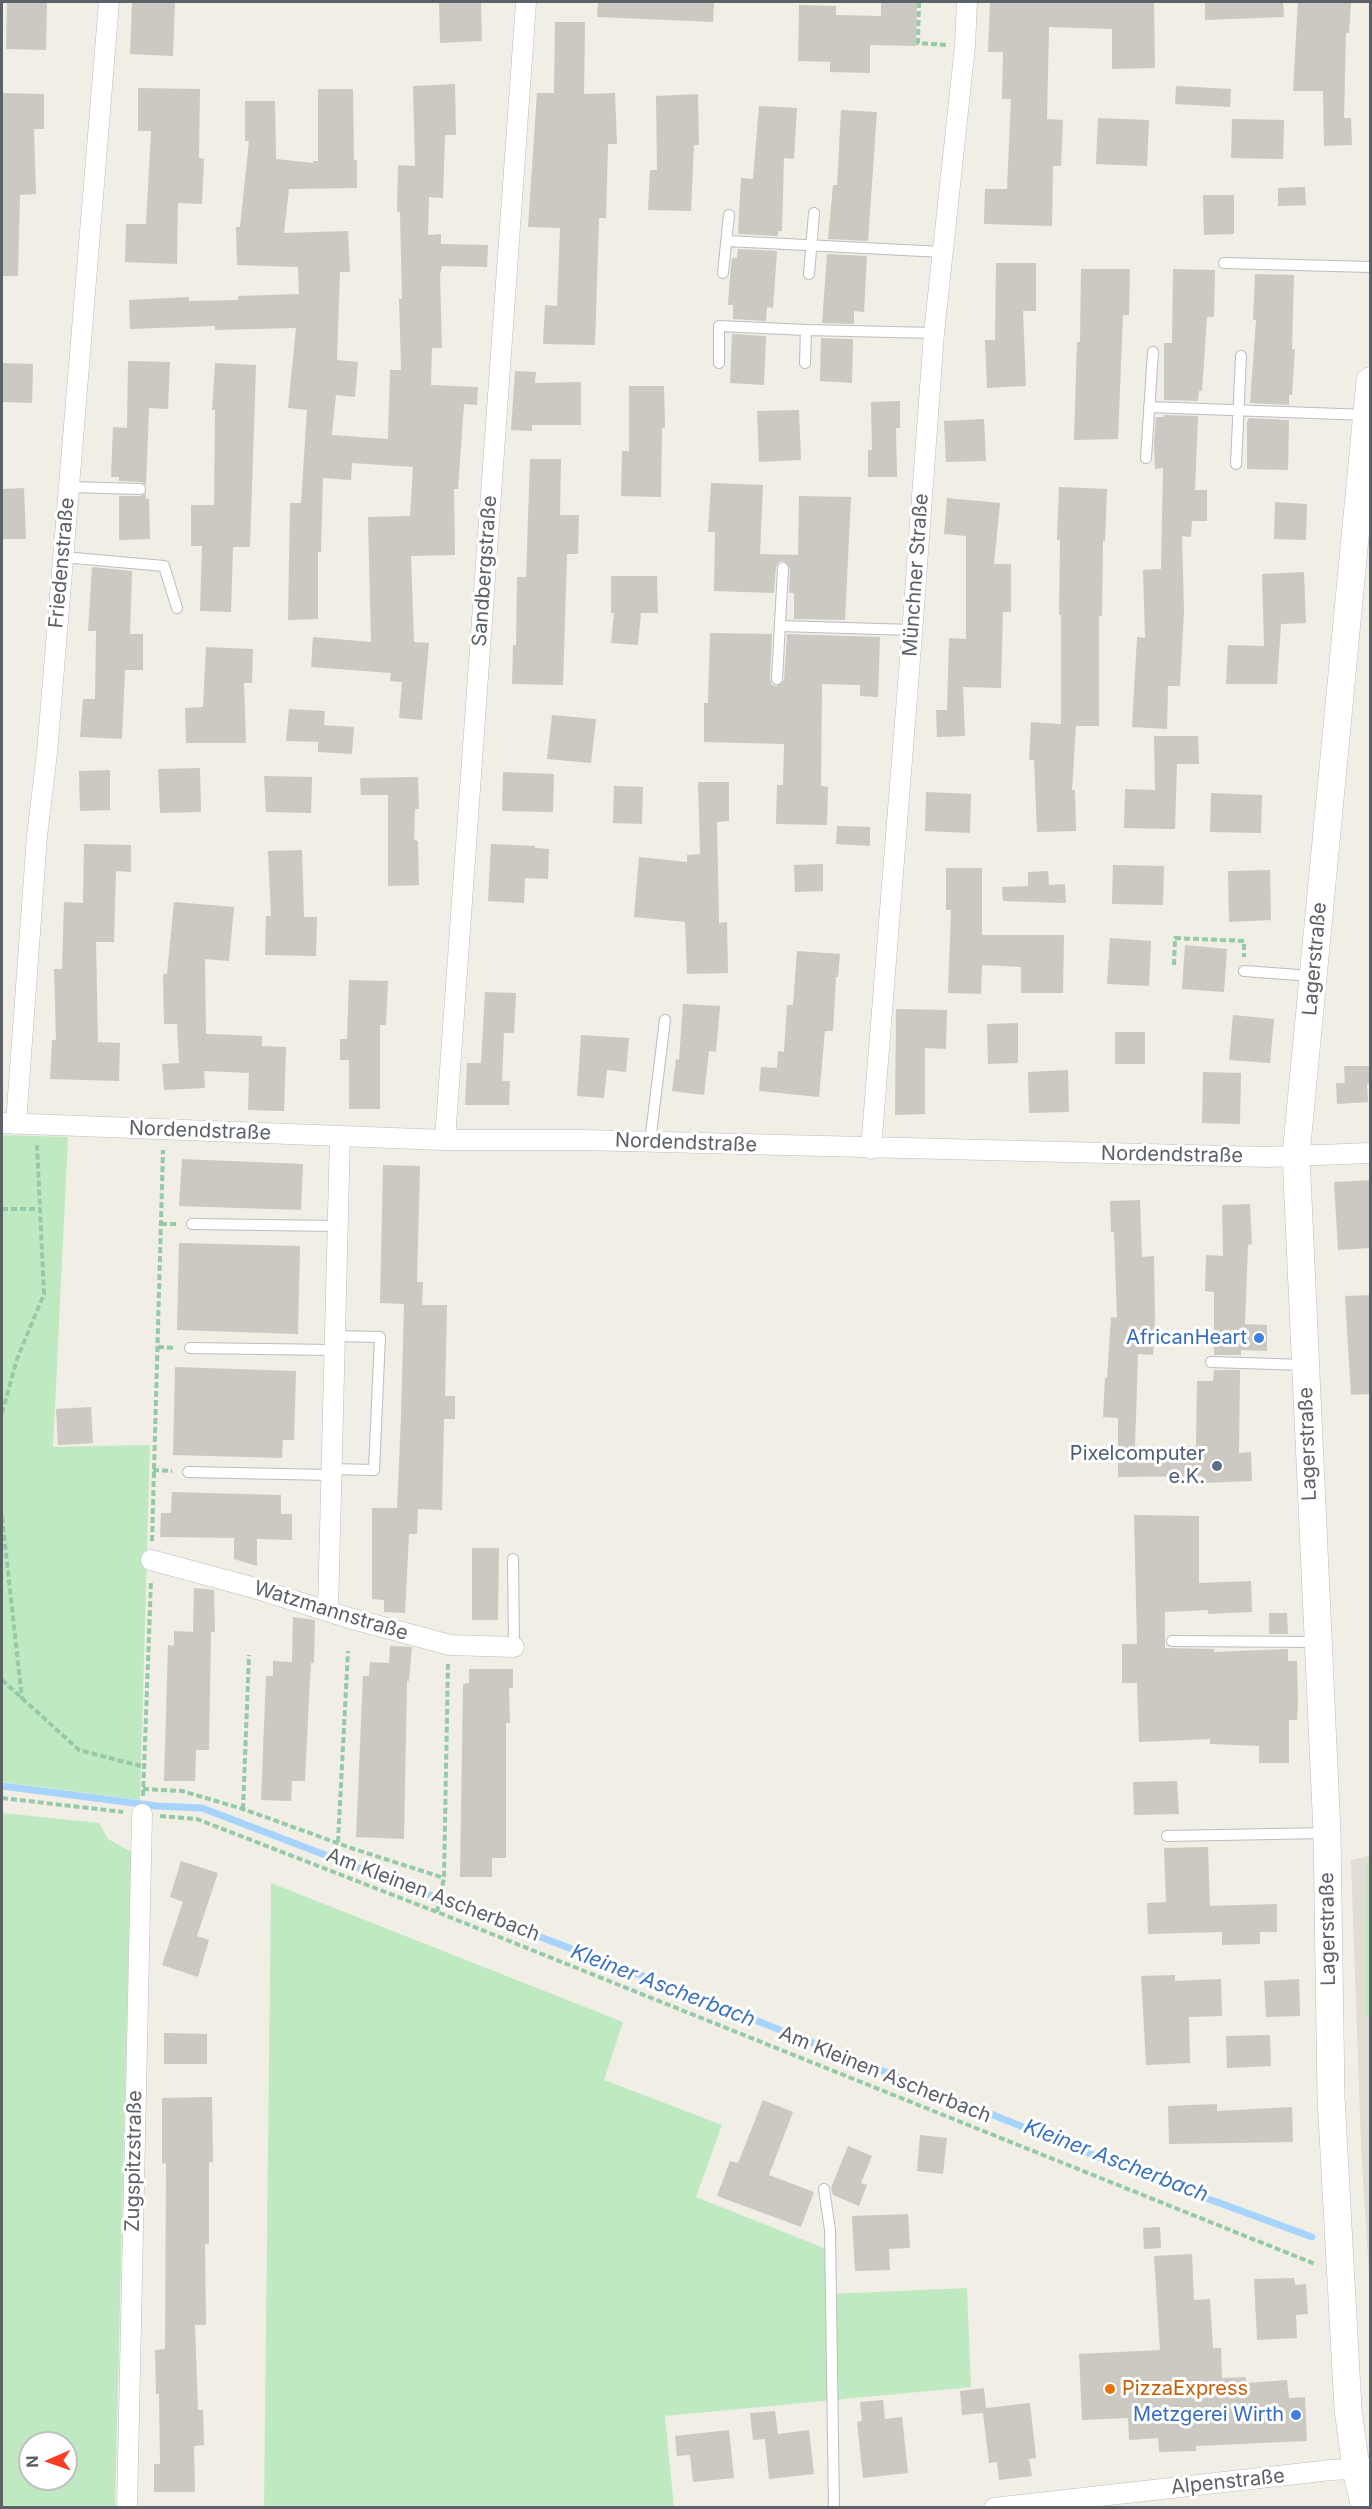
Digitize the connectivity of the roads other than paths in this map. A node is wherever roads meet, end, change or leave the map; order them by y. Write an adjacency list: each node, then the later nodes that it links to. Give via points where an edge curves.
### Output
1 (109, 2): 25 (street, Friedenstraße)
2 (526, 2): 38 (street, Sandbergstraße)
3 (967, 2): 8 (street, Münchner Straße)
4 (814, 213): 7 (lane)
5 (729, 216): 6 (lane)
6 (727, 241): 7 (lane); 11 (lane)
7 (811, 245): 8 (lane); 12 (lane)
8 (942, 252): 14 (street, Münchner Straße)
9 (1224, 263): 10 (lane)
10 (1371, 267)
11 (723, 273)
12 (809, 274)
13 (806, 330): 14 (lane); 17 (lane, via 719,326); 18 (lane)
14 (933, 333): 31 (street, Münchner Straße)
15 (1153, 352): 20 (lane)
16 (1241, 356): 21 (lane)
17 (719, 363)
18 (805, 363)
19 (1371, 381): 22 (street, Lagerstraße)
20 (1149, 407): 21 (lane); 23 (lane)
21 (1238, 410): 22 (lane); 24 (lane)
22 (1367, 415): 34 (street, Lagerstraße)
23 (1146, 459)
24 (1236, 464)
25 (69, 488): 26 (lane); 27 (street, Friedenstraße)
26 (140, 489)
27 (63, 557): 29 (lane, via 164,566); 36 (street, Friedenstraße)
28 (783, 568): 30 (lane)
29 (177, 608)
30 (780, 626): 31 (lane); 32 (lane)
31 (913, 630): 40 (street, Münchner Straße)
32 (777, 679)
33 (1244, 971): 34 (lane)
34 (1314, 976): 42 (street, Lagerstraße)
35 (665, 1020): 39 (lane)
36 (9, 1124): 37 (street, Nordendstraße)
37 (340, 1136): 38 (street, Nordendstraße); 44 (street)
38 (445, 1140): 39 (street, Nordendstraße)
39 (651, 1142): 40 (street, Nordendstraße)
40 (871, 1149): 42 (street, Nordendstraße)
41 (1371, 1153): 42 (street, Nordendstraße)
42 (1296, 1155): 48 (street, Lagerstraße)
43 (192, 1224): 44 (lane)
44 (337, 1226): 45 (street)
45 (334, 1343): 46 (lane); 50 (street); 50 (lane, via 380,1337 374,1470)
46 (190, 1348)
47 (1212, 1362): 48 (lane)
48 (1305, 1365): 55 (street, Lagerstraße)
49 (188, 1472): 50 (lane)
50 (330, 1472): 53 (street)
51 (513, 1559): 56 (lane)
52 (151, 1560): 53 (street, Watzmannstraße)
53 (328, 1610): 56 (street, Watzmannstraße, via 450,1645)
54 (1172, 1641): 55 (lane)
55 (1317, 1642): 58 (street, Lagerstraße)
56 (514, 1647)
57 (142, 1814): 63 (street, Zugspitzstraße)
58 (1326, 1833): 59 (lane); 61 (street, Lagerstraße, via 1331,2097 1348,2409)
59 (1167, 1836)
60 (824, 2189): 64 (lane, via 830,2230)
61 (1363, 2468): 62 (street, Alpenstraße); 66 (street, Lagerstraße)
62 (1037, 2505): 65 (street, Alpenstraße)
63 (127, 2508)
64 (834, 2508)
65 (994, 2508)
66 (1365, 2508)

